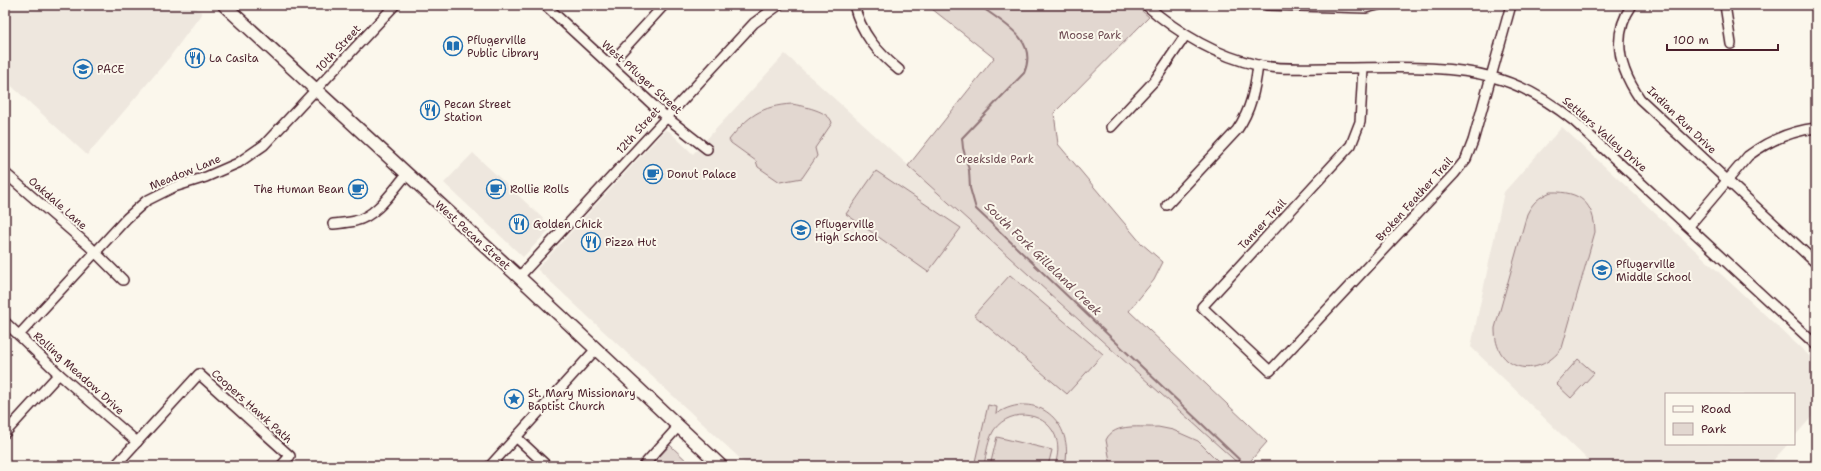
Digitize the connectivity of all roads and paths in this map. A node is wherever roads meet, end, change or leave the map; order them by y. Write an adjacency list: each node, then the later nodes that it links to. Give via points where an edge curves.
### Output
1 (224, 5): 21 (main road, West Pecan Street)
2 (395, 5): 21 (street, 10th Street)
3 (545, 5): 16 (street, West Pfluger Street)
4 (664, 5): 16 (street)
5 (778, 5): 22 (street, 12th Street, via 754,23)
6 (854, 5): 19 (street, via 869,40 881,56)
7 (1146, 5): 14 (street, Settlers Valley Drive)
8 (1267, 5): 13 (street)
9 (1378, 5): 13 (street, via 1366,8)
10 (1511, 5): 20 (street, Broken Feather Trail)
11 (1632, 5): 28 (street, Indian Run Drive, via 1625,18 1620,41 1620,54 1629,84 1640,99)
12 (1725, 5): 15 (street)
13 (1314, 6)
14 (1185, 36): 17 (street, Settlers Valley Drive, via 1213,51); 23 (street, via 1155,80)
15 (1730, 44)
16 (610, 64): 22 (street, West Pfluger Street)
17 (1258, 65): 18 (street, Settlers Valley Drive); 29 (street, via 1252,101 1243,121)
18 (1363, 69): 20 (street, Settlers Valley Drive, via 1439,69); 40 (street, Tanner Trail, via 1360,122 1350,145 1202,307)
19 (899, 70)
20 (1491, 76): 31 (street, Settlers Valley Drive, via 1522,87 1557,107); 40 (street, Broken Feather Trail, via 1469,153 1460,166)
21 (316, 90): 27 (main road, West Pecan Street); 32 (street, Meadow Lane, via 264,145 238,163 174,187 146,201)
22 (666, 117): 25 (street, West Pfluger Street); 34 (street, 12th Street)
23 (1111, 127)
24 (1816, 128): 28 (street, via 1793,132 1767,143 1748,156)
25 (707, 149)
26 (5, 174): 32 (street, Oakdale Lane)
27 (407, 174): 30 (street, via 367,217 355,222); 34 (main road, West Pecan Street)
28 (1728, 180): 31 (street); 33 (street, Indian Run Drive)
29 (1167, 205)
30 (333, 224)
31 (1689, 226): 38 (street, Settlers Valley Drive)
32 (95, 252): 35 (street, Oakdale Lane); 37 (street, Meadow Lane)
33 (1815, 260)
34 (519, 277): 39 (main road, West Pecan Street)
35 (123, 280)
36 (5, 322): 37 (street, Rolling Meadow Drive)
37 (19, 335): 41 (street, Rolling Meadow Drive)
38 (1816, 345)
39 (596, 349): 42 (main road, West Pecan Street); 44 (street)
40 (1270, 371)
41 (59, 374): 43 (street); 45 (street, Rolling Meadow Drive)
42 (678, 427): 50 (street); 51 (main road, West Pecan Street)
43 (5, 433)
44 (516, 437): 48 (street); 49 (street)
45 (137, 442): 46 (street); 47 (street, Coopers Hawk Path, via 199,374 290,456)
46 (115, 466)
47 (281, 466)
48 (490, 466)
49 (547, 466)
50 (643, 466)
51 (720, 466)

